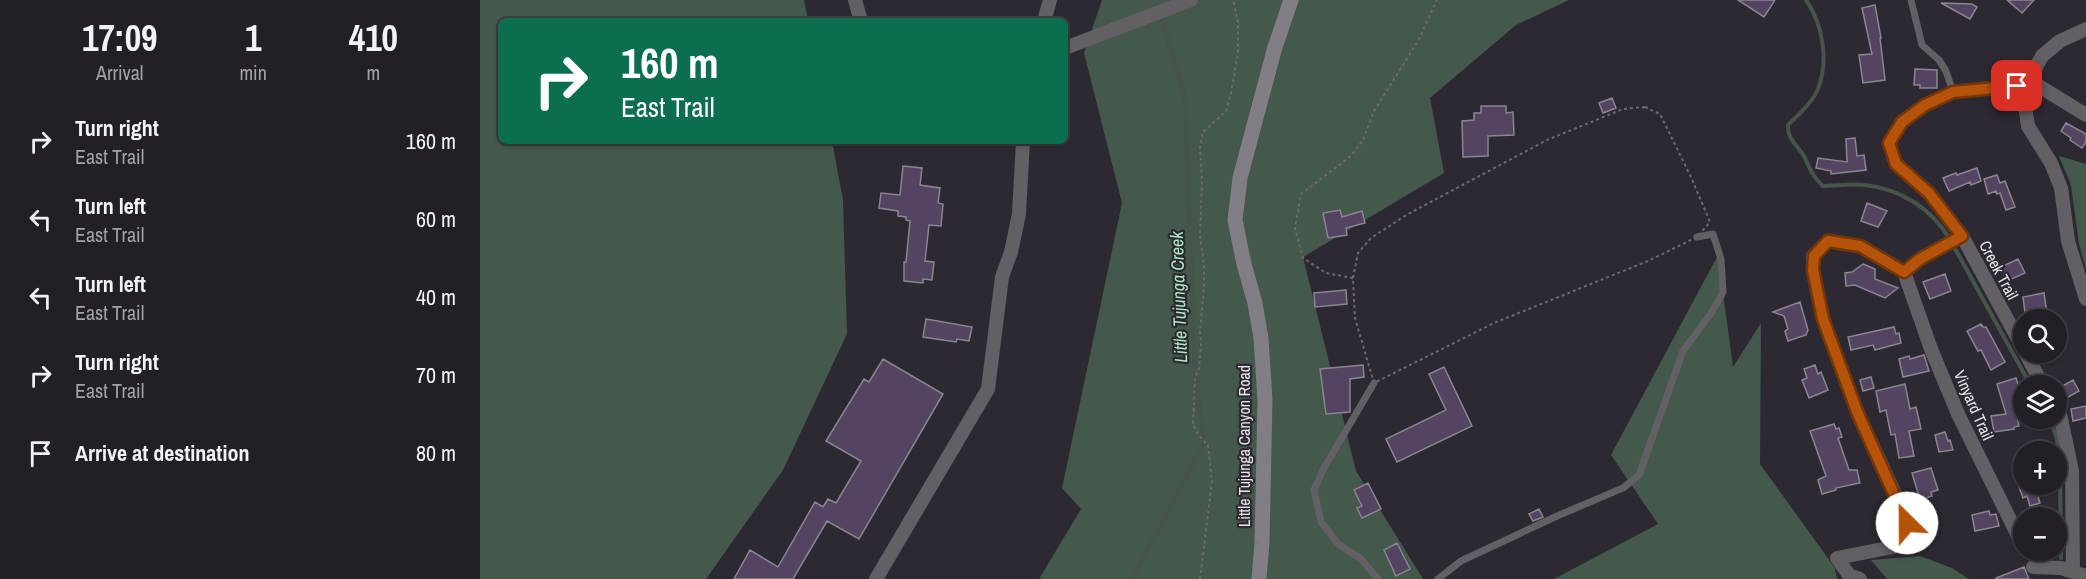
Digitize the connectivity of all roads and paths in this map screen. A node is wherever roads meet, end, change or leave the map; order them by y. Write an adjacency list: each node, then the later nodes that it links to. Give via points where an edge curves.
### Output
1 (855, 0): 8 (street)
2 (1050, 0): 9 (street)
3 (1191, 0): 11 (street)
4 (1233, 0): 28 (path, via 1238,53 1231,93 1226,111 1203,132 1200,147 1204,276 1202,345 1195,377 1193,424 1208,445 1212,481)
5 (1291, 0): 29 (main road, Little Tujunga Canyon Road, via 1240,178 1235,220 1261,338 1265,400)
6 (1437, 0): 19 (path, via 1418,41 1374,111 1363,140 1351,156 1301,194 1295,228 1303,258 1326,273)
7 (1911, 0): 13 (lane, via 1922,45 1939,60)
8 (860, 18)
9 (1045, 18)
10 (2086, 29): 12 (street, via 2046,51)
11 (1068, 47)
12 (2027, 84): 13 (street); 14 (street, via 2039,86); 20 (street, via 2025,117 2061,188 2068,241)
13 (1953, 92): 17 (street, Creek Trail, via 1902,122 1889,143 1896,164 1929,193)
14 (2086, 115)
15 (1023, 144): 27 (street, via 1019,214 1002,277 988,389)
16 (1697, 237): 19 (path, via 1710,222 1660,114 1645,107 1623,109 1547,140 1408,214 1371,238 1358,253); 22 (path, via 1494,323); 31 (lane, via 1713,234 1721,259 1723,292 1683,351 1639,475 1623,488 1461,561)
17 (1960, 237): 18 (street); 21 (street, Creek Trail)
18 (1904, 272): 24 (street, Vinyard Trail, via 1958,414); 32 (street, via 1860,246 1828,241 1814,256 1823,319 1858,414 1912,537 1893,547 1837,558 1849,575)
19 (1353, 278): 22 (path, via 1355,318)
20 (2086, 299)
21 (2013, 331)
22 (1374, 383): 30 (lane, via 1314,489 1321,522 1338,544 1361,559)
23 (2063, 429): 26 (street, via 2072,471)
24 (2013, 526)
25 (2033, 573): 26 (street, via 2061,568)
26 (2080, 574)
27 (876, 579)
28 (1200, 579)
29 (1259, 579)
30 (1378, 579)
31 (1438, 579)
32 (1860, 579)

